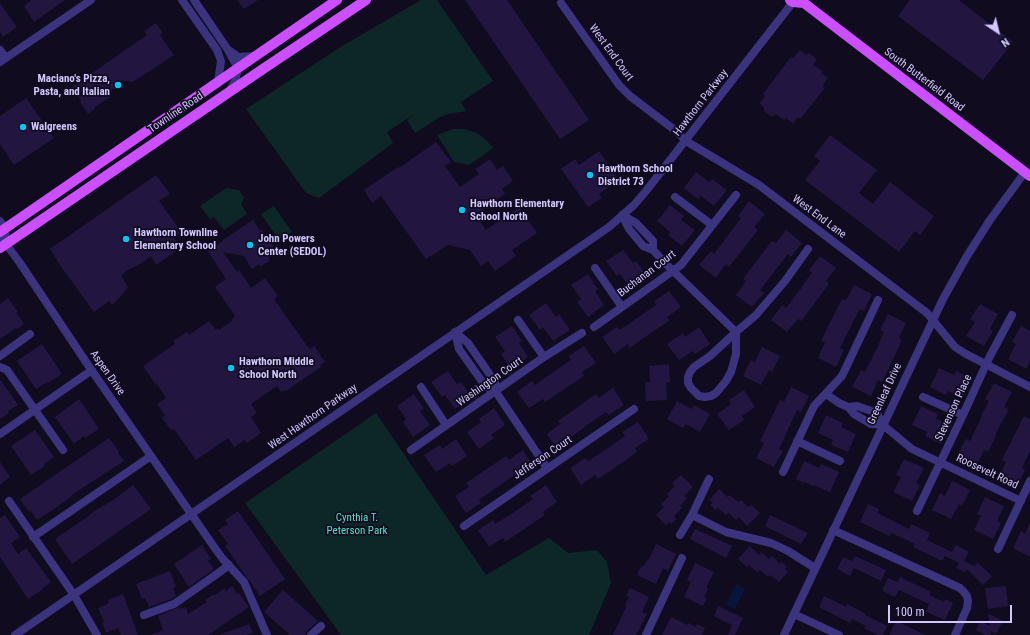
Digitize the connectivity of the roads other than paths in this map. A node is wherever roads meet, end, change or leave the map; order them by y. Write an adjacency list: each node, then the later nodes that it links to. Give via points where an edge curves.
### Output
1 (91, 0): 11 (street)
2 (182, 0): 13 (street, via 217,50 221,62)
3 (194, 0): 9 (street)
4 (337, 0): 10 (main road, Townline Road)
5 (366, 0): 14 (main road, Townline Road)
6 (798, 1): 15 (street, Hawthorn Parkway); 16 (main road, South Butterfield Road)
7 (561, 3): 15 (street, West End Court, via 619,86)
8 (0, 50): 11 (street)
9 (228, 50): 10 (street, via 238,57); 12 (street)
10 (256, 56): 12 (main road, Townline Road)
11 (3, 60)
12 (238, 68): 13 (main road, Townline Road); 14 (street, via 235,82)
13 (218, 82): 21 (main road, Townline Road)
14 (228, 92): 22 (main road, Townline Road)
15 (686, 141): 19 (street, Hawthorn Parkway, via 646,191); 30 (street, West End Lane, via 759,185)
16 (1027, 174): 30 (street, Greenleaf Drive, via 990,220 967,256)
17 (736, 195): 20 (street, Buchanan Court)
18 (675, 197): 20 (street)
19 (622, 215): 25 (street, via 636,224 653,241 653,250); 32 (street, West Hawthorn Parkway, via 609,227)
20 (712, 226): 25 (street, Buchanan Court, via 682,265)
21 (2, 227): 22 (street)
22 (2, 244): 40 (street, Aspen Drive)
23 (808, 249): 33 (street, via 756,315)
24 (596, 268): 27 (street)
25 (674, 271): 27 (street, Buchanan Court); 33 (street)
26 (878, 300): 44 (street, via 842,376)
27 (622, 307): 31 (street, Buchanan Court)
28 (1012, 315): 38 (street, Stevenson Place)
29 (518, 320): 37 (street)
30 (933, 320): 38 (street, West End Lane, via 955,346); 50 (street, Greenleaf Drive)
31 (594, 326)
32 (455, 332): 43 (street, via 468,343 495,382); 65 (street, West Hawthorn Parkway)
33 (736, 332): 33 (street, via 690,372 688,383 699,396 711,396 726,381 736,354)
34 (30, 334): 36 (street)
35 (582, 334): 37 (street, Washington Court)
36 (0, 356)
37 (544, 358): 43 (street, Washington Court)
38 (986, 365): 42 (street, West End Lane); 48 (street, Stevenson Place)
39 (0, 367): 47 (street, via 7,370)
40 (92, 370): 47 (street); 55 (street, Aspen Drive)
41 (421, 387): 49 (street)
42 (1030, 387)
43 (496, 392): 49 (street, Washington Court); 58 (street)
44 (826, 394): 50 (street, Roosevelt Road, via 848,407 857,406 877,413); 52 (street, via 814,406)
45 (923, 396): 48 (street)
46 (634, 409): 58 (street, Jefferson Court)
47 (35, 410): 51 (street); 53 (street)
48 (963, 415): 57 (street, Stevenson Place)
49 (446, 425): 54 (street, Washington Court)
50 (883, 425): 57 (street, Roosevelt Road, via 912,449); 68 (street, Greenleaf Drive)
51 (0, 434)
52 (797, 441): 56 (street); 59 (street)
53 (63, 450)
54 (412, 450)
55 (151, 456): 65 (street, Aspen Drive); 70 (street)
56 (840, 461)
57 (940, 463): 63 (street, Roosevelt Road); 64 (street, Stevenson Place)
58 (548, 468): 67 (street, Jefferson Court)
59 (782, 472)
60 (709, 479): 66 (street)
61 (1030, 481): 63 (street)
62 (9, 501): 70 (street)
63 (1021, 501): 71 (street)
64 (917, 511)
65 (191, 514): 73 (street, Aspen Drive); 75 (street, West Hawthorn Parkway)
66 (692, 515): 69 (street); 74 (street, via 726,532 771,543)
67 (464, 526)
68 (833, 530): 74 (street, Greenleaf Drive); 86 (street, via 960,588 968,601)
69 (680, 535)
70 (33, 537): 75 (street)
71 (998, 549)
72 (682, 558): 83 (street)
73 (229, 565): 77 (street, via 174,604); 81 (street, Aspen Drive, via 247,587)
74 (815, 568): 76 (street, Greenleaf Drive)
75 (74, 595): 79 (street, West Hawthorn Parkway); 80 (street)
76 (794, 614): 84 (street, Greenleaf Drive); 85 (street)
77 (144, 615)
78 (321, 626): 82 (street)
79 (15, 635)
80 (97, 635)
81 (267, 635)
82 (311, 635)
83 (646, 635)
84 (784, 635)
85 (839, 635)
86 (955, 635)

